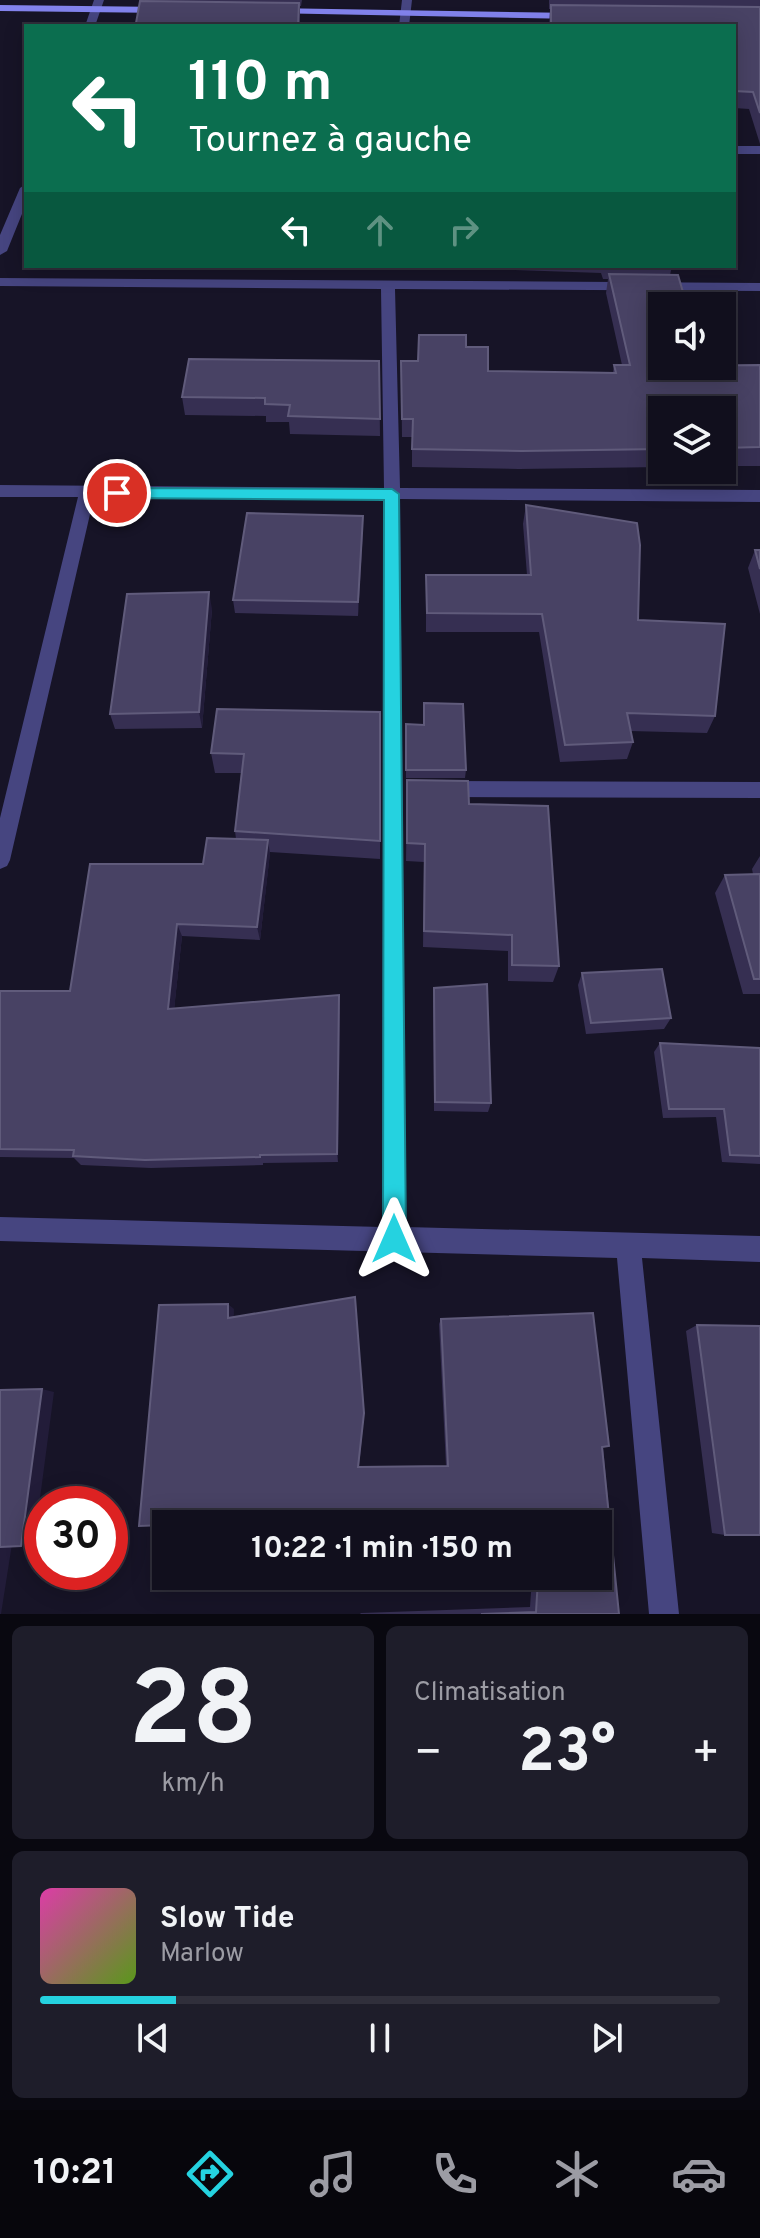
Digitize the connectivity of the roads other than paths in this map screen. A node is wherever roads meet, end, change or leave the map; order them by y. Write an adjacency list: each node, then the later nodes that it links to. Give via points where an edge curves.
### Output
1 (407, 0): 6 (street)
2 (98, 5): 3 (street); 4 (street); 8 (street)
3 (0, 8)
4 (173, 10)
5 (266, 11): 6 (street)
6 (406, 13): 7 (street); 9 (street)
7 (591, 16)
8 (91, 24)
9 (404, 24)
10 (736, 150): 11 (street)
11 (760, 150)
12 (24, 193): 13 (street)
13 (0, 251)
14 (0, 282): 15 (street)
15 (388, 284): 16 (street); 19 (street)
16 (760, 287)
17 (0, 491): 18 (street)
18 (87, 493): 19 (street); 23 (street)
19 (392, 494): 20 (street); 21 (street)
20 (760, 496)
21 (406, 789): 22 (street); 25 (street)
22 (760, 790)
23 (0, 860)
24 (0, 1229): 25 (street)
25 (394, 1239): 26 (street)
26 (628, 1245): 27 (street); 28 (street)
27 (760, 1249)
28 (664, 1614)

